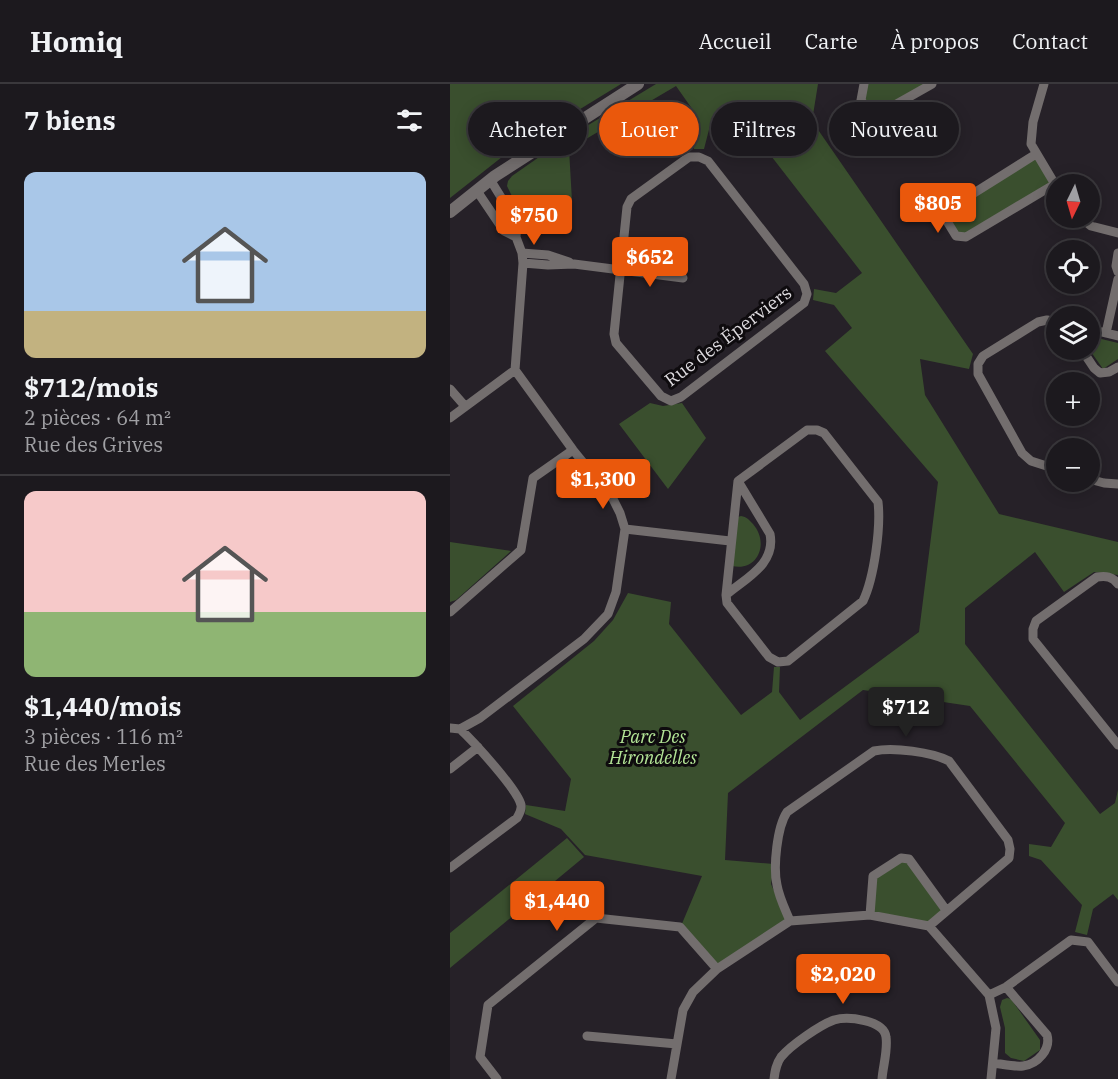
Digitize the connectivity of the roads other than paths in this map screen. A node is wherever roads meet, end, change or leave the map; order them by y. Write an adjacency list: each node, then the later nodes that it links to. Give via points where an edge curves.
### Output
1 (638, 84): 7 (street)
2 (864, 84): 3 (street, via 861,100 868,111 879,114)
3 (932, 84)
4 (1044, 84): 5 (street, via 1031,135)
5 (1036, 154): 6 (street); 8 (street, via 947,210 945,219 956,236 966,237)
6 (1048, 174)
7 (490, 181): 9 (street); 13 (street, via 517,223)
8 (1046, 190)
9 (477, 191): 10 (street); 13 (street, via 504,231)
10 (450, 212)
11 (1099, 228): 12 (street)
12 (1118, 233)
13 (516, 237): 15 (street)
14 (1118, 253): 17 (street)
15 (523, 258): 16 (street, via 548,265); 26 (street)
16 (620, 270): 16 (street, Rue des Éperviers, via 616,343 661,396 671,400 681,397 804,303 807,294 804,284 708,161 699,157 688,158 631,199); 18 (street)
17 (1118, 272)
18 (683, 278)
19 (1118, 279): 22 (street)
20 (1046, 320): 31 (street, via 982,356 978,364 978,374 1022,453)
21 (1100, 332): 22 (street)
22 (1106, 333): 23 (street)
23 (1118, 336)
24 (1089, 360): 25 (street, via 1100,373)
25 (1118, 367)
26 (515, 370): 28 (street); 30 (street)
27 (450, 389): 28 (street)
28 (465, 405): 29 (street)
29 (450, 417)
30 (573, 450): 35 (street, via 613,499); 39 (street, via 533,478 521,550)
31 (1046, 466)
32 (738, 481): 36 (street); 38 (street, via 772,544 767,561); 38 (street, via 807,430 817,430 824,433 878,502 880,516 869,588 863,601 788,661 778,662 769,657)
33 (1100, 482): 34 (street)
34 (1118, 484)
35 (625, 529): 36 (street); 40 (street, via 616,592 608,614 584,639 480,718)
36 (730, 541): 38 (street)
37 (1118, 584): 41 (street, via 1106,576 1097,577 1036,621 1033,639)
38 (726, 595)
39 (450, 612)
40 (455, 729): 42 (street)
41 (1118, 745)
42 (478, 747): 43 (street); 44 (street, via 518,797 521,809 517,818)
43 (450, 769)
44 (450, 868)
45 (946, 910): 46 (street, via 909,859 901,858 873,876); 47 (street, via 1009,858 1008,840 949,762 938,756 884,749 806,798 787,812 781,822 776,876); 48 (street)
46 (870, 915): 47 (street); 48 (street)
47 (790, 921): 49 (street)
48 (929, 927): 52 (street)
49 (717, 969): 54 (street, via 693,992 683,1010); 56 (street, via 680,927 596,918 488,1005 480,1058)
50 (1118, 982): 51 (street, via 1088,942 1071,940)
51 (1006, 987): 52 (street); 55 (street, via 1047,1035 1049,1043 1047,1051 1024,1066)
52 (989, 995): 55 (street, via 996,1028)
53 (587, 1036): 54 (street)
54 (677, 1044): 57 (street)
55 (993, 1063): 60 (street)
56 (497, 1079)
57 (671, 1079)
58 (774, 1079): 59 (street, via 780,1059 787,1052 822,1026 841,1019 881,1027 887,1036)
59 (882, 1079)
60 (991, 1079)

